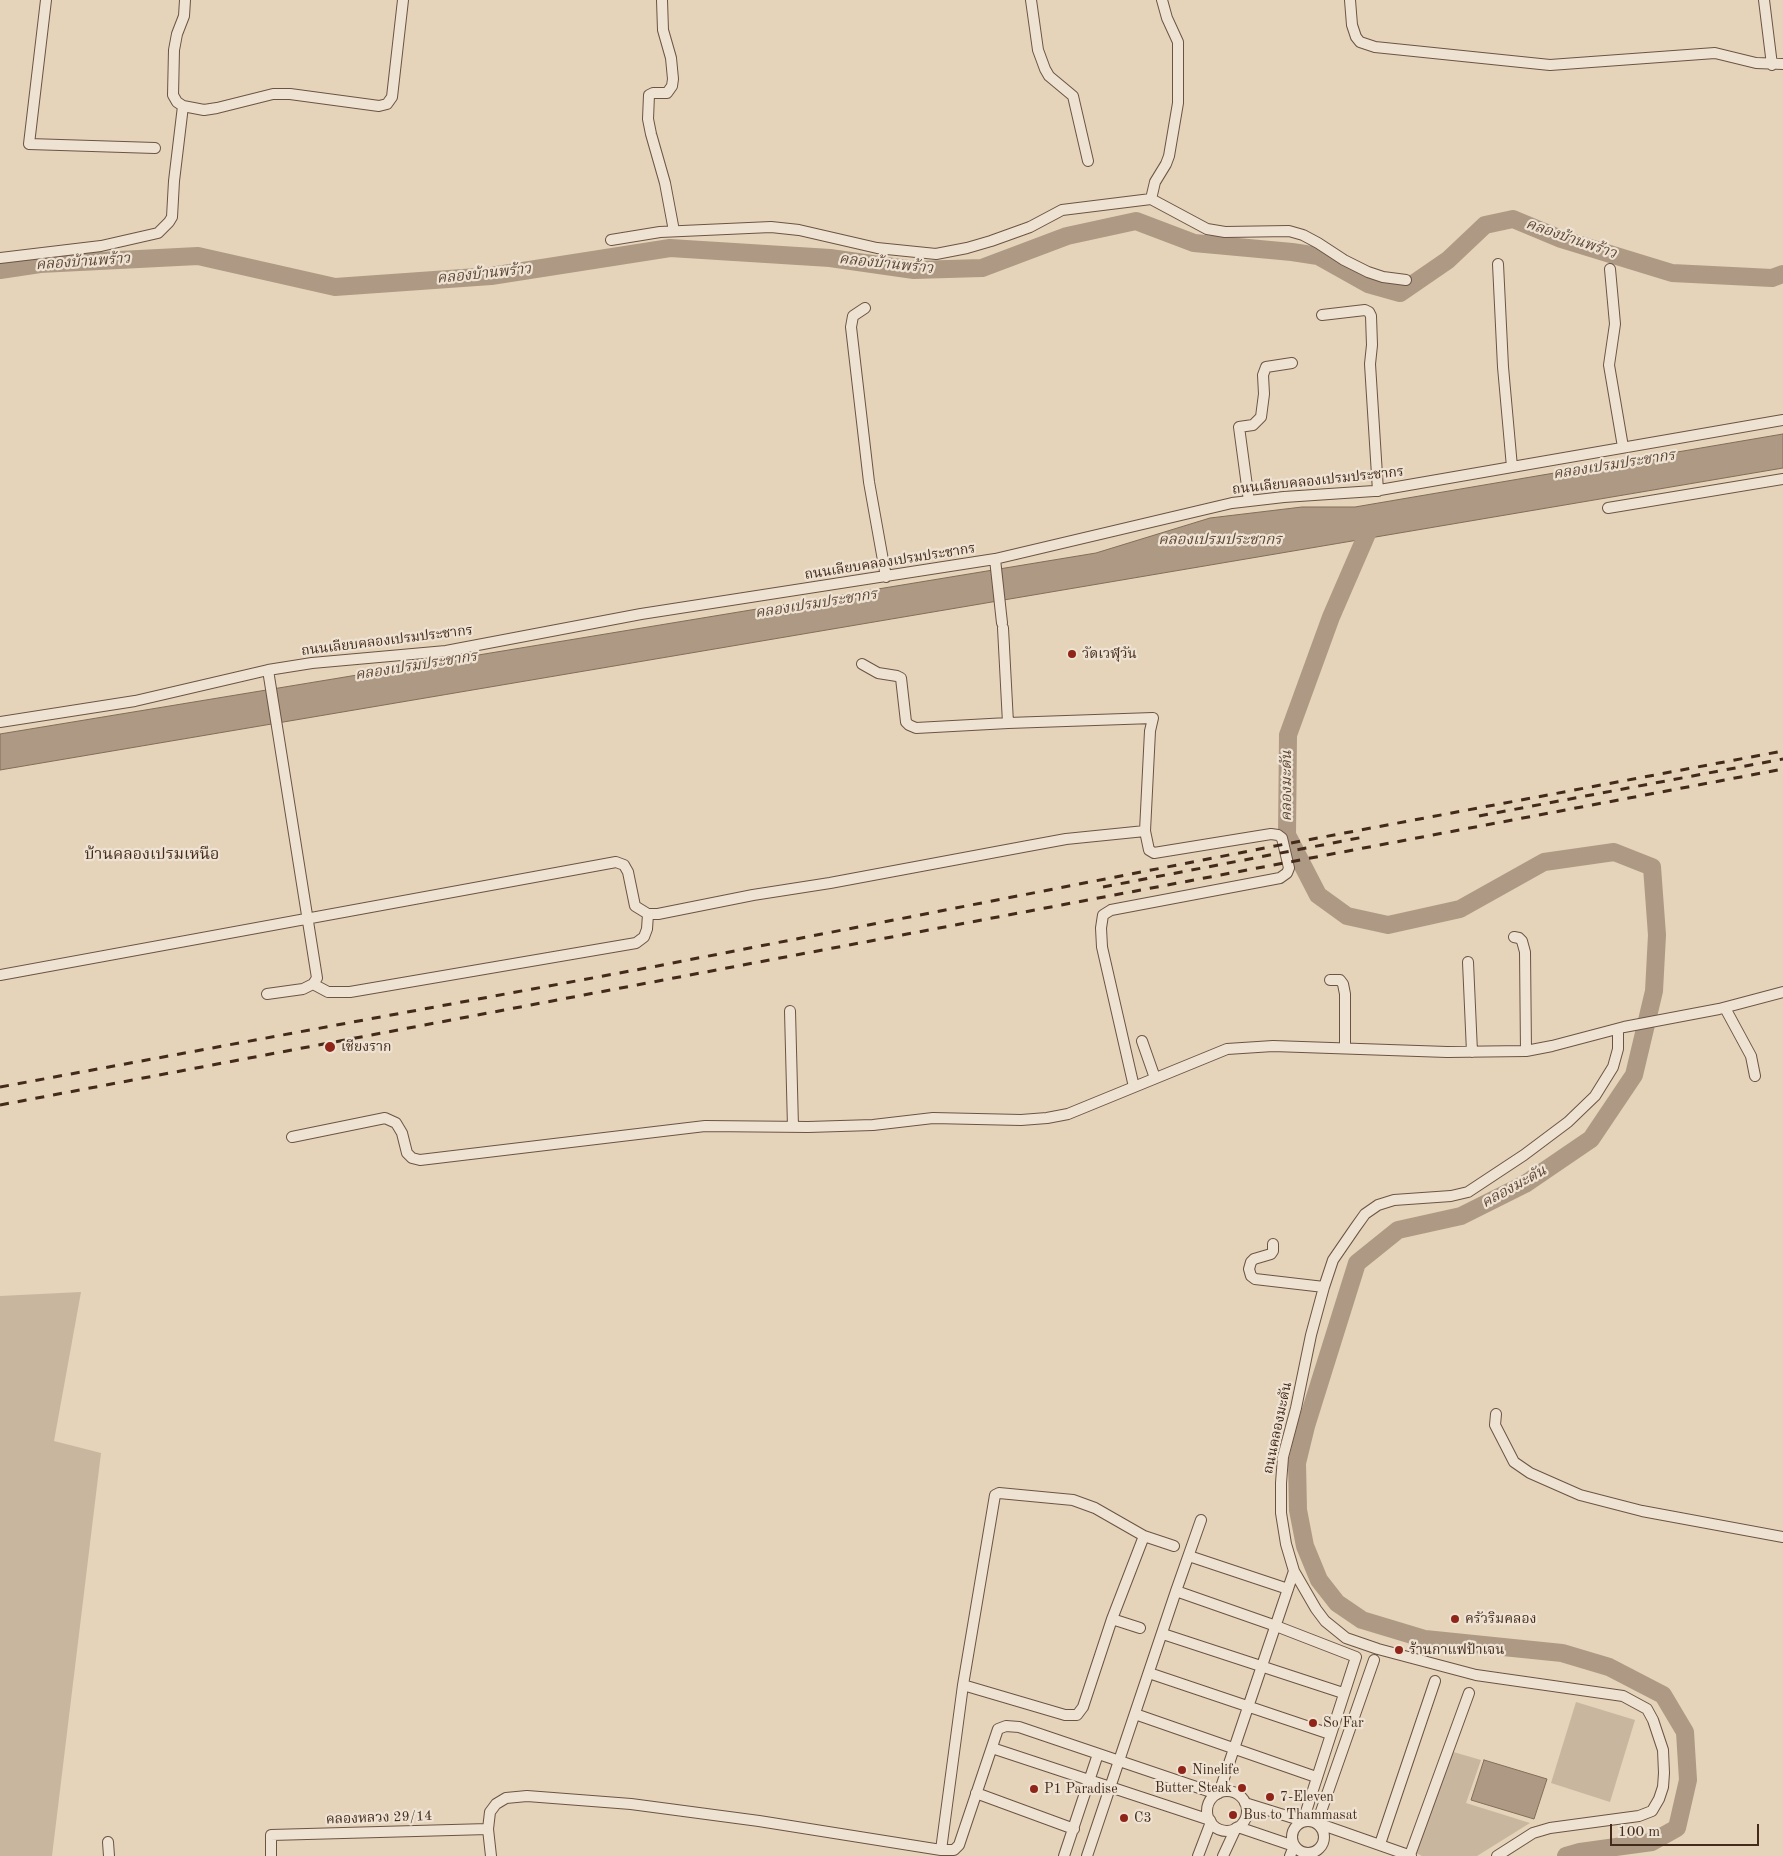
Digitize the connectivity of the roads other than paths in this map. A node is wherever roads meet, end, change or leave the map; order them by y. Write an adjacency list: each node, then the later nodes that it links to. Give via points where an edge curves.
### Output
1 (46, 0): 12 (street, via 29,144)
2 (186, 0): 11 (street, via 174,50 172,82 173,95)
3 (403, 0): 11 (street, via 392,97 387,104 379,106 273,94 204,110)
4 (662, 0): 15 (street, via 662,30 671,58 673,79 667,93 649,95 648,119)
5 (1031, 0): 13 (street, via 1038,50 1049,76 1074,96)
6 (1162, 0): 14 (street, via 1178,42 1178,103 1169,156 1155,182)
7 (1350, 0): 10 (street, via 1356,37 1375,48 1550,65 1715,53)
8 (1764, 0): 10 (street)
9 (1783, 64): 10 (street)
10 (1772, 65)
11 (183, 106): 17 (street, via 172,217 158,233 101,246)
12 (155, 148)
13 (1088, 161)
14 (1151, 200): 15 (street, via 1062,210 1030,227 991,241 936,254 877,248 808,231 771,227); 20 (street, via 1207,229 1289,231 1303,235 1368,272)
15 (674, 231): 16 (street)
16 (611, 240)
17 (0, 258)
18 (1498, 264): 26 (street)
19 (1610, 269): 25 (street, via 1615,324 1609,365)
20 (1406, 280)
21 (865, 308): 32 (street, via 853,316 850,327 869,482)
22 (1322, 314): 28 (street, via 1365,310 1371,316 1370,364)
23 (1292, 363): 29 (street, via 1266,367 1261,417 1253,425 1240,427)
24 (1783, 420): 25 (street, ถนนเลียบคลองเปรมประชากร)
25 (1623, 447): 26 (street, ถนนเลียบคลองเปรมประชากร)
26 (1512, 467): 28 (street, ถนนเลียบคลองเปรมประชากร)
27 (1783, 478): 30 (street)
28 (1378, 491): 29 (street, ถนนเลียบคลองเปรมประชากร)
29 (1249, 501): 31 (street, ถนนเลียบคลองเปรมประชากร, via 1210,508)
30 (1608, 508)
31 (996, 564): 32 (street, ถนนเลียบคลองเปรมประชากร); 36 (street)
32 (886, 577): 34 (street, ถนนเลียบคลองเปรมประชากร, via 641,614 446,651 312,662)
33 (862, 664): 36 (street, via 878,673 901,678 906,722 916,728)
34 (268, 670): 35 (street, ถนนเลียบคลองเปรมประชากร, via 135,701); 39 (street)
35 (0, 722)
36 (1008, 723): 37 (street, via 1153,718)
37 (1144, 831): 38 (street, via 1066,839); 56 (street, via 1149,850 1154,853 1278,835 1282,838 1288,868 1280,878 1111,910 1103,915 1102,947)
38 (648, 914): 39 (street, via 635,906 628,872 624,865 616,862); 44 (street, via 647,930 636,943 350,992 328,992)
39 (307, 920): 42 (street); 44 (street, via 317,968)
40 (1514, 937): 52 (street, via 1522,941 1524,952)
41 (1468, 962): 53 (street)
42 (0, 975)
43 (1330, 980): 51 (street, via 1340,980 1344,989)
44 (313, 984): 46 (street, via 303,989)
45 (1783, 992): 47 (street)
46 (268, 994)
47 (1725, 1008): 49 (street); 54 (street, via 1751,1056)
48 (790, 1011): 57 (street)
49 (1621, 1028): 52 (street); 60 (street, ถนนคลองมะดัน, via 1613,1067 1582,1110 1524,1155 1468,1192 1394,1200 1378,1205 1366,1214 1333,1260)
50 (1142, 1041): 55 (street)
51 (1345, 1048): 53 (street); 55 (street, via 1273,1046 1227,1049)
52 (1526, 1051): 53 (street)
53 (1472, 1052)
54 (1755, 1076)
55 (1155, 1078): 56 (street)
56 (1134, 1087): 57 (street, via 1068,1114 1048,1118 933,1118)
57 (793, 1127): 58 (street, via 705,1126 420,1160 407,1153 396,1123 385,1118)
58 (292, 1137)
59 (1273, 1244): 60 (street, via 1271,1254 1251,1262 1251,1276)
60 (1324, 1287): 67 (street, ถนนคลองมะดัน, via 1283,1457 1281,1512)
61 (1496, 1414): 64 (street, via 1495,1425 1514,1462 1530,1473 1580,1495 1642,1511)
62 (1201, 1520): 66 (street)
63 (1144, 1536): 65 (street); 70 (street); 78 (street, via 1095,1508 1073,1500 995,1495)
64 (1783, 1537)
65 (1174, 1546)
66 (1189, 1556): 68 (street); 69 (street)
67 (1294, 1571): 68 (street); 113 (street, ถนนคลองมะดัน, via 1325,1621 1346,1638 1476,1675 1623,1696 1647,1709 1654,1720 1663,1750 1663,1786 1652,1811 1639,1816 1550,1828 1533,1834)
68 (1288, 1589): 71 (street)
69 (1176, 1591): 71 (street); 73 (street)
70 (1112, 1619): 72 (street); 78 (street, via 1083,1707 1077,1715 1065,1715)
71 (1276, 1626): 75 (street); 79 (street, via 1356,1657)
72 (1140, 1628)
73 (1163, 1634): 75 (street); 76 (street)
74 (1374, 1660): 96 (street)
75 (1262, 1667): 79 (street); 81 (street)
76 (1149, 1673): 81 (street); 82 (street)
77 (1435, 1680): 101 (street)
78 (963, 1685): 102 (street)
79 (1343, 1693): 83 (street)
80 (1469, 1693): 112 (street)
81 (1248, 1706): 83 (street); 85 (street)
82 (1135, 1714): 85 (street); 87 (street)
83 (1330, 1734): 88 (street)
84 (992, 1748): 86 (street, via 998,1729 1006,1726 1019,1727); 89 (street); 91 (street)
85 (1234, 1749): 88 (street); 92 (street)
86 (1098, 1754): 87 (street); 89 (street)
87 (1120, 1761): 90 (street); 92 (street)
88 (1316, 1777): 95 (street)
89 (1090, 1780): 90 (street); 99 (street)
90 (1112, 1787): 94 (street); 109 (street)
91 (976, 1793): 99 (street); 102 (street, via 959,1845 954,1850)
92 (1218, 1794): 93 (street, via 1230,1791); 94 (street, via 1208,1806)
93 (1245, 1803): 95 (street); 97 (street, via 1246,1815)
94 (1210, 1821): 97 (street, via 1220,1829); 110 (street)
95 (1303, 1822): 96 (street); 103 (street, via 1293,1835)
96 (1317, 1823): 101 (street); 104 (street, via 1323,1834)
97 (1237, 1828): 103 (street); 111 (street)
98 (488, 1829): 102 (street, via 490,1812 496,1804 506,1798 526,1796 631,1804); 106 (street, คลองหลวง 29/14, via 271,1835); 107 (street)
99 (1074, 1829): 108 (street)
100 (108, 1842): 105 (street)
101 (1380, 1844): 112 (street)
102 (940, 1850)
103 (1292, 1851): 104 (street)
104 (1315, 1855)
105 (109, 1856)
106 (272, 1856)
107 (492, 1856)
108 (1064, 1856)
109 (1087, 1856)
110 (1198, 1856)
111 (1223, 1856)
112 (1411, 1856)
113 (1497, 1856)

